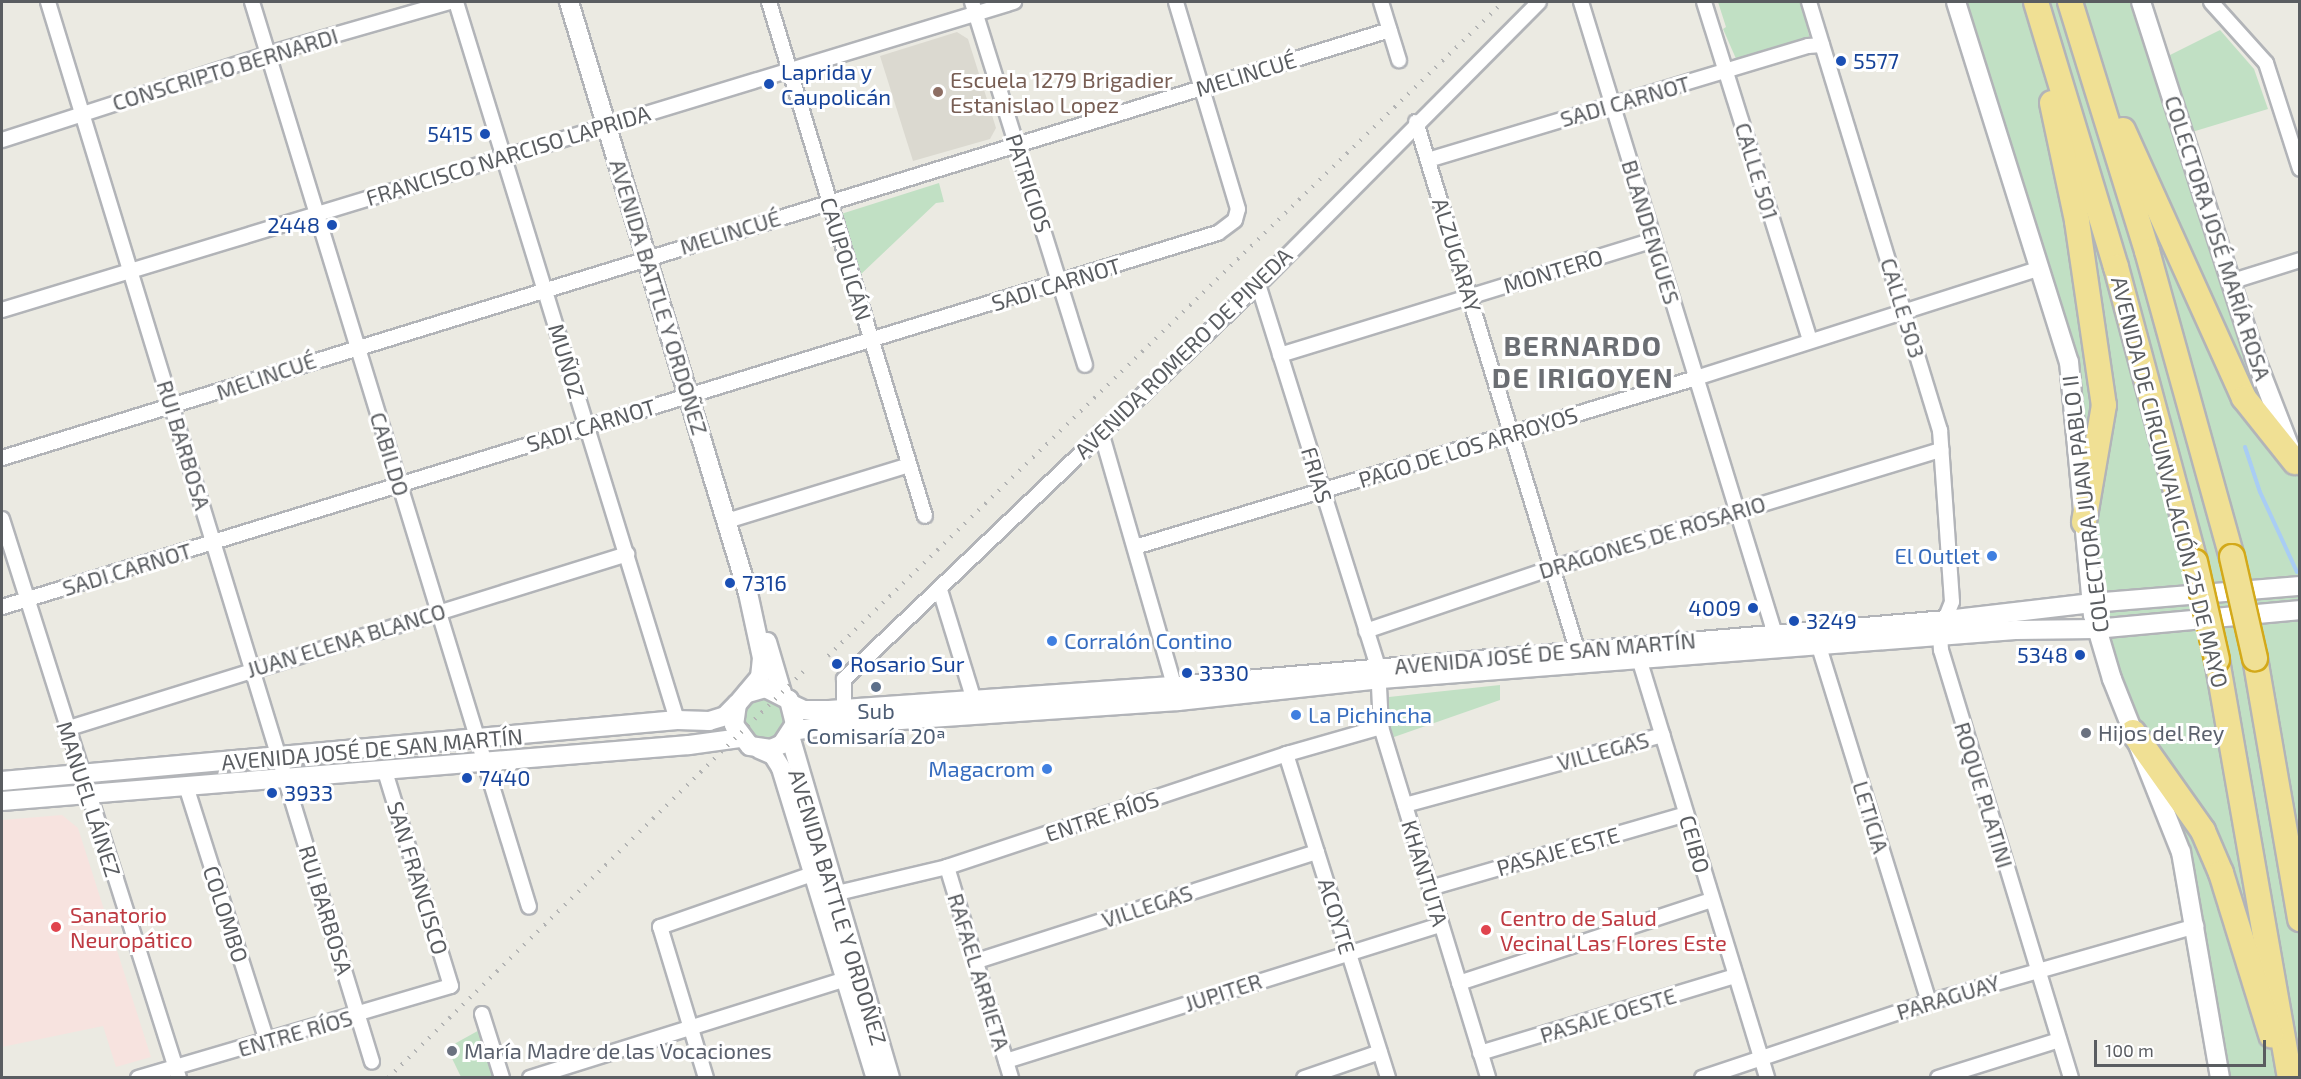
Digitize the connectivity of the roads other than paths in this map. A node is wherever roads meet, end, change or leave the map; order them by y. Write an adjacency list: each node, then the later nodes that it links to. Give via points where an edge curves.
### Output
1 (48, 2): 29 (street, RUI BARBOSA)
2 (252, 2): 23 (street, CABILDO)
3 (449, 2): 23 (street, CONSCRIPTO BERNARDI)
4 (456, 2): 34 (street, MUÑOZ)
5 (569, 2): 31 (main road, AVENIDA BATTLE Y ORDOÑEZ)
6 (769, 2): 25 (street, CAUPOLICÁN)
7 (1014, 2): 19 (street, FRANCISCO NARCISO LAPRIDA)
8 (1176, 2): 27 (street)
9 (1381, 2): 21 (street)
10 (1539, 2): 30 (street, AVENIDA ROMERO DE PINEDA)
11 (1581, 2): 28 (street, BLANDENGUES)
12 (1704, 2): 26 (street, CALLE 501)
13 (1809, 2): 22 (street, CALLE 503)
14 (1956, 2): 42 (main road, COLECTORA JUAN PABLO II)
15 (2028, 2): 72 (highway, via 2077,221 2104,405)
16 (2036, 2): 165 (highway, AVENIDA DE CIRCUNVALACIÓN 25 DE MAYO, bridge, via 2116,267 2195,562 2217,660)
17 (2141, 2): 44 (main road, COLECTORA JOSÉ MARÍA ROSA)
18 (2211, 2): 36 (street, via 2266,63)
19 (974, 8): 25 (street, FRANCISCO NARCISO LAPRIDA); 33 (street, PATRICIOS)
20 (2073, 9): 65 (highway, via 2244,398); 127 (highway, AVENIDA DE CIRCUNVALACIÓN 25 DE MAYO, bridge, via 2232,557 2255,658)
21 (1390, 30): 24 (street); 27 (street, MELINCUÉ)
22 (1822, 45): 26 (street, SADI CARNOT); 50 (street, CALLE 503)
23 (268, 54): 29 (street, CONSCRIPTO BERNARDI); 38 (street, CABILDO)
24 (1399, 60)
25 (790, 71): 31 (street, FRANCISCO NARCISO LAPRIDA); 37 (street, CAUPOLICÁN)
26 (1725, 71): 28 (street, SADI CARNOT); 52 (street, CALLE 501)
27 (1202, 88): 33 (street, MELINCUÉ); 45 (street, SADI CARNOT, via 1238,209 1235,220 1206,239)
28 (1612, 104): 35 (street, SADI CARNOT); 39 (street, BLANDENGUES)
29 (83, 114): 32 (street, CONSCRIPTO BERNARDI); 43 (street, RUI BARBOSA)
30 (1416, 122): 35 (street, ALZUGARAY); 46 (street, AVENIDA ROMERO DE PINEDA)
31 (607, 126): 34 (street, FRANCISCO NARCISO LAPRIDA); 40 (main road, AVENIDA BATTLE Y ORDOÑEZ)
32 (2, 140)
33 (1017, 147): 37 (street, MELINCUÉ); 45 (street, PATRICIOS)
34 (503, 156): 38 (street, FRANCISCO NARCISO LAPRIDA); 47 (street, MUÑOZ)
35 (1428, 160): 48 (street, ALZUGARAY)
36 (2300, 169)
37 (830, 203): 40 (street, MELINCUÉ); 51 (street, CAUPOLICÁN)
38 (316, 213): 43 (street, FRANCISCO NARCISO LAPRIDA); 53 (street, CABILDO)
39 (1654, 240): 48 (street, MONTERO); 56 (street, BLANDENGUES)
40 (646, 257): 47 (street, MELINCUÉ); 57 (main road, AVENIDA BATTLE Y ORDOÑEZ)
41 (2300, 260): 44 (street)
42 (2041, 268): 50 (street, PAGO DE LOS ARROYOS); 72 (main road, COLECTORA JUAN PABLO II, via 2069,362)
43 (131, 272): 49 (street, FRANCISCO NARCISO LAPRIDA); 58 (street, RUI BARBOSA)
44 (2232, 281): 65 (main road, COLECTORA JOSÉ MARÍA ROSA, via 2254,355)
45 (1060, 282): 51 (street, SADI CARNOT); 55 (street, PATRICIOS)
46 (1258, 284): 54 (street, FRIAS); 60 (street, AVENIDA ROMERO DE PINEDA)
47 (544, 290): 53 (street, MELINCUÉ); 59 (street, MUÑOZ)
48 (1469, 296): 54 (street, MONTERO); 61 (street, ALZUGARAY)
49 (2, 310)
50 (1904, 311): 52 (street, PAGO DE LOS ARROYOS); 62 (street, CALLE 503, via 1940,430)
51 (871, 341): 57 (street, SADI CARNOT); 64 (street, CAUPOLICÁN)
52 (1810, 341): 56 (street, PAGO DE LOS ARROYOS)
53 (358, 345): 58 (street, MELINCUÉ); 66 (street, CABILDO)
54 (1280, 355): 67 (street, FRIAS)
55 (1085, 365)
56 (1696, 378): 61 (street, PAGO DE LOS ARROYOS); 68 (street, BLANDENGUES)
57 (689, 395): 59 (street, SADI CARNOT); 71 (main road, AVENIDA BATTLE Y ORDOÑEZ)
58 (172, 408): 63 (street, MELINCUÉ); 73 (street, RUI BARBOSA)
59 (586, 425): 66 (street, SADI CARNOT); 75 (street, MUÑOZ)
60 (1101, 432): 74 (street); 78 (street, AVENIDA ROMERO DE PINEDA)
61 (1511, 434): 67 (street, PAGO DE LOS ARROYOS); 76 (street, ALZUGARAY)
62 (1941, 450): 68 (street, DRAGONES DE ROSARIO); 85 (street, CALLE 503, via 1952,602)
63 (2, 458)
64 (909, 465): 69 (street, CAUPOLICÁN); 71 (street)
65 (2297, 467)
66 (399, 483): 73 (street, SADI CARNOT); 84 (street, CABILDO)
67 (1322, 491): 74 (street, PAGO DE LOS ARROYOS); 87 (street, FRIAS)
68 (1737, 510): 76 (street, DRAGONES DE ROSARIO); 88 (street, BLANDENGUES)
69 (925, 516)
70 (2, 519): 80 (street, MANUEL LÁINEZ)
71 (727, 521): 79 (main road, AVENIDA BATTLE Y ORDOÑEZ)
72 (2084, 522): 81 (main road, COLECTORA JUAN PABLO II)
73 (214, 543): 80 (street, SADI CARNOT); 92 (street, RUI BARBOSA)
74 (1135, 547): 94 (street)
75 (627, 554): 84 (street, JUAN ELENA BLANCO); 99 (street, MUÑOZ)
76 (1552, 568): 87 (street, DRAGONES DE ROSARIO); 91 (street, ALZUGARAY)
77 (2300, 586): 81 (main road, AVENIDA JOSÉ DE SAN MARTÍN)
78 (940, 590): 97 (street); 98 (street, AVENIDA ROMERO DE PINEDA, via 844,679)
79 (748, 593): 95 (main road, AVENIDA BATTLE Y ORDOÑEZ, via 762,658 760,677); 96 (main road, AVENIDA BATTLE Y ORDOÑEZ)
80 (26, 600): 82 (street, SADI CARNOT); 101 (street, MANUEL LÁINEZ)
81 (2092, 603): 85 (main road, AVENIDA JOSÉ DE SAN MARTÍN); 86 (main road, COLECTORA JUAN PABLO II)
82 (2, 607)
83 (2300, 610): 86 (main road, AVENIDA JOSÉ DE SAN MARTÍN)
84 (439, 612): 92 (street, JUAN ELENA BLANCO); 106 (street, CABILDO)
85 (1943, 628): 86 (main road, AVENIDA JOSÉ DE SAN MARTÍN); 89 (main road, AVENIDA JOSÉ DE SAN MARTÍN); 132 (street, ROQUE PLATINI, via 1944,661)
86 (2096, 629): 102 (main road, COLECTORA JUAN PABLO II)
87 (1366, 631): 93 (street, FRIAS)
88 (1775, 634): 89 (main road, AVENIDA JOSÉ DE SAN MARTÍN); 90 (main road, AVENIDA JOSÉ DE SAN MARTÍN)
89 (1816, 638): 90 (main road, AVENIDA JOSÉ DE SAN MARTÍN); 137 (street, LETICIA)
90 (1638, 653): 91 (main road, AVENIDA JOSÉ DE SAN MARTÍN); 104 (street, CEIBO)
91 (1579, 657): 93 (main road, AVENIDA JOSÉ DE SAN MARTÍN)
92 (253, 669): 101 (street, JUAN ELENA BLANCO); 109 (street, RUI BARBOSA)
93 (1379, 673): 94 (main road, AVENIDA JOSÉ DE SAN MARTÍN); 100 (street, KHANTUTA)
94 (1177, 693): 97 (main road, AVENIDA JOSÉ DE SAN MARTÍN)
95 (742, 698): 96 (main road, via 765,688); 99 (main road, AVENIDA JOSÉ DE SAN MARTÍN, via 725,716 709,721); 105 (main road, via 734,725)
96 (786, 699): 98 (main road, AVENIDA JOSÉ DE SAN MARTÍN, via 804,710); 103 (main road, via 795,717)
97 (976, 707): 98 (main road, AVENIDA JOSÉ DE SAN MARTÍN); 103 (main road, AVENIDA JOSÉ DE SAN MARTÍN)
98 (844, 709)
99 (677, 720): 106 (main road, AVENIDA JOSÉ DE SAN MARTÍN)
100 (1381, 727): 108 (street, ENTRE RÍOS); 118 (street, KHANTUTA)
101 (66, 729): 112 (street, MANUEL LÁINEZ)
102 (2133, 732): 129 (main road, COLECTORA JUAN PABLO II, via 2181,852); 164 (highway, via 2203,831 2221,873)
103 (791, 733): 107 (main road, via 782,744); 122 (main road, AVENIDA BATTLE Y ORDOÑEZ)
104 (1663, 735): 118 (street, VILLEGAS); 119 (street, CEIBO)
105 (740, 738): 107 (main road); 110 (main road, AVENIDA JOSÉ DE SAN MARTÍN)
106 (480, 741): 109 (main road, AVENIDA JOSÉ DE SAN MARTÍN); 110 (street, CABILDO)
107 (759, 749): 122 (main road, AVENIDA BATTLE Y ORDOÑEZ, via 773,755 781,768)
108 (1286, 754): 120 (street, ACOYTE); 121 (street, ENTRE RÍOS)
109 (280, 758): 112 (main road, AVENIDA JOSÉ DE SAN MARTÍN); 113 (street, RUI BARBOSA)
110 (486, 762): 111 (main road, AVENIDA JOSÉ DE SAN MARTÍN); 126 (street, CABILDO)
111 (385, 771): 113 (main road, AVENIDA JOSÉ DE SAN MARTÍN); 136 (street, SAN FRANCISCO)
112 (81, 775): 114 (main road, AVENIDA JOSÉ DE SAN MARTÍN); 116 (street, MANUEL LÁINEZ)
113 (286, 778): 115 (main road, AVENIDA JOSÉ DE SAN MARTÍN); 139 (street, RUI BARBOSA)
114 (2, 781)
115 (186, 786): 116 (main road, AVENIDA JOSÉ DE SAN MARTÍN); 142 (street, COLOMBO)
116 (87, 794): 117 (main road, AVENIDA JOSÉ DE SAN MARTÍN); 148 (street, MANUEL LÁINEZ)
117 (2, 801)
118 (1404, 805): 123 (street, KHANTUTA)
119 (1686, 814): 123 (street, PASAJE ESTE); 125 (street, CEIBO)
120 (1317, 852): 130 (street, ACOYTE); 131 (street, VILLEGAS)
121 (947, 867): 124 (street, ENTRE RÍOS); 131 (street, RAFAEL ARRIETA)
122 (820, 871): 124 (main road, AVENIDA BATTLE Y ORDOÑEZ); 140 (street, via 660,927)
123 (1430, 888): 128 (street, KHANTUTA)
124 (828, 895): 134 (main road, AVENIDA BATTLE Y ORDOÑEZ); 154 (main road, AVENIDA BATTLE Y ORDOÑEZ)
125 (1712, 900): 133 (street, CEIBO); 135 (street)
126 (529, 907)
127 (2300, 919)
128 (1441, 925): 130 (street, JUPITER); 135 (street, KHANTUTA)
129 (2196, 926): 132 (street, PARAGUAY); 163 (main road, COLECTORA JUAN PABLO II)
130 (1348, 952): 143 (street, ACOYTE); 147 (street, JUPITER)
131 (976, 961): 147 (street, RAFAEL ARRIETA)
132 (2037, 970): 137 (street, PARAGUAY); 141 (street, ROQUE PLATINI)
133 (1736, 976): 144 (street, PASAJE OESTE); 145 (street, CEIBO)
134 (846, 979): 140 (street); 153 (main road, AVENIDA BATTLE Y ORDOÑEZ)
135 (1459, 983): 144 (street, KHANTUTA)
136 (451, 986): 139 (street, ENTRE RÍOS)
137 (1929, 1002): 145 (street, PARAGUAY)
138 (482, 1014): 150 (street)
139 (358, 1015): 142 (street, ENTRE RÍOS); 146 (street, RUI BARBOSA)
140 (691, 1028): 151 (street); 152 (street)
141 (2059, 1040): 161 (street); 162 (street, ROQUE PLATINI)
142 (267, 1041): 148 (street, ENTRE RÍOS)
143 (1380, 1052): 156 (street); 157 (street, ACOYTE)
144 (1480, 1053): 158 (street, KHANTUTA)
145 (1760, 1058): 159 (street, PARAGUAY); 160 (street, CEIBO)
146 (372, 1062)
147 (1006, 1062): 155 (street, RAFAEL ARRIETA)
148 (177, 1072): 149 (street, ENTRE RÍOS)
149 (138, 1077)
150 (502, 1077)
151 (530, 1077)
152 (706, 1077)
153 (876, 1077)
154 (890, 1077)
155 (1011, 1077)
156 (1304, 1077)
157 (1388, 1077)
158 (1488, 1077)
159 (1702, 1077)
160 (1767, 1077)
161 (1938, 1077)
162 (2071, 1077)
163 (2220, 1077)
164 (2283, 1077)
165 (2290, 1077)

